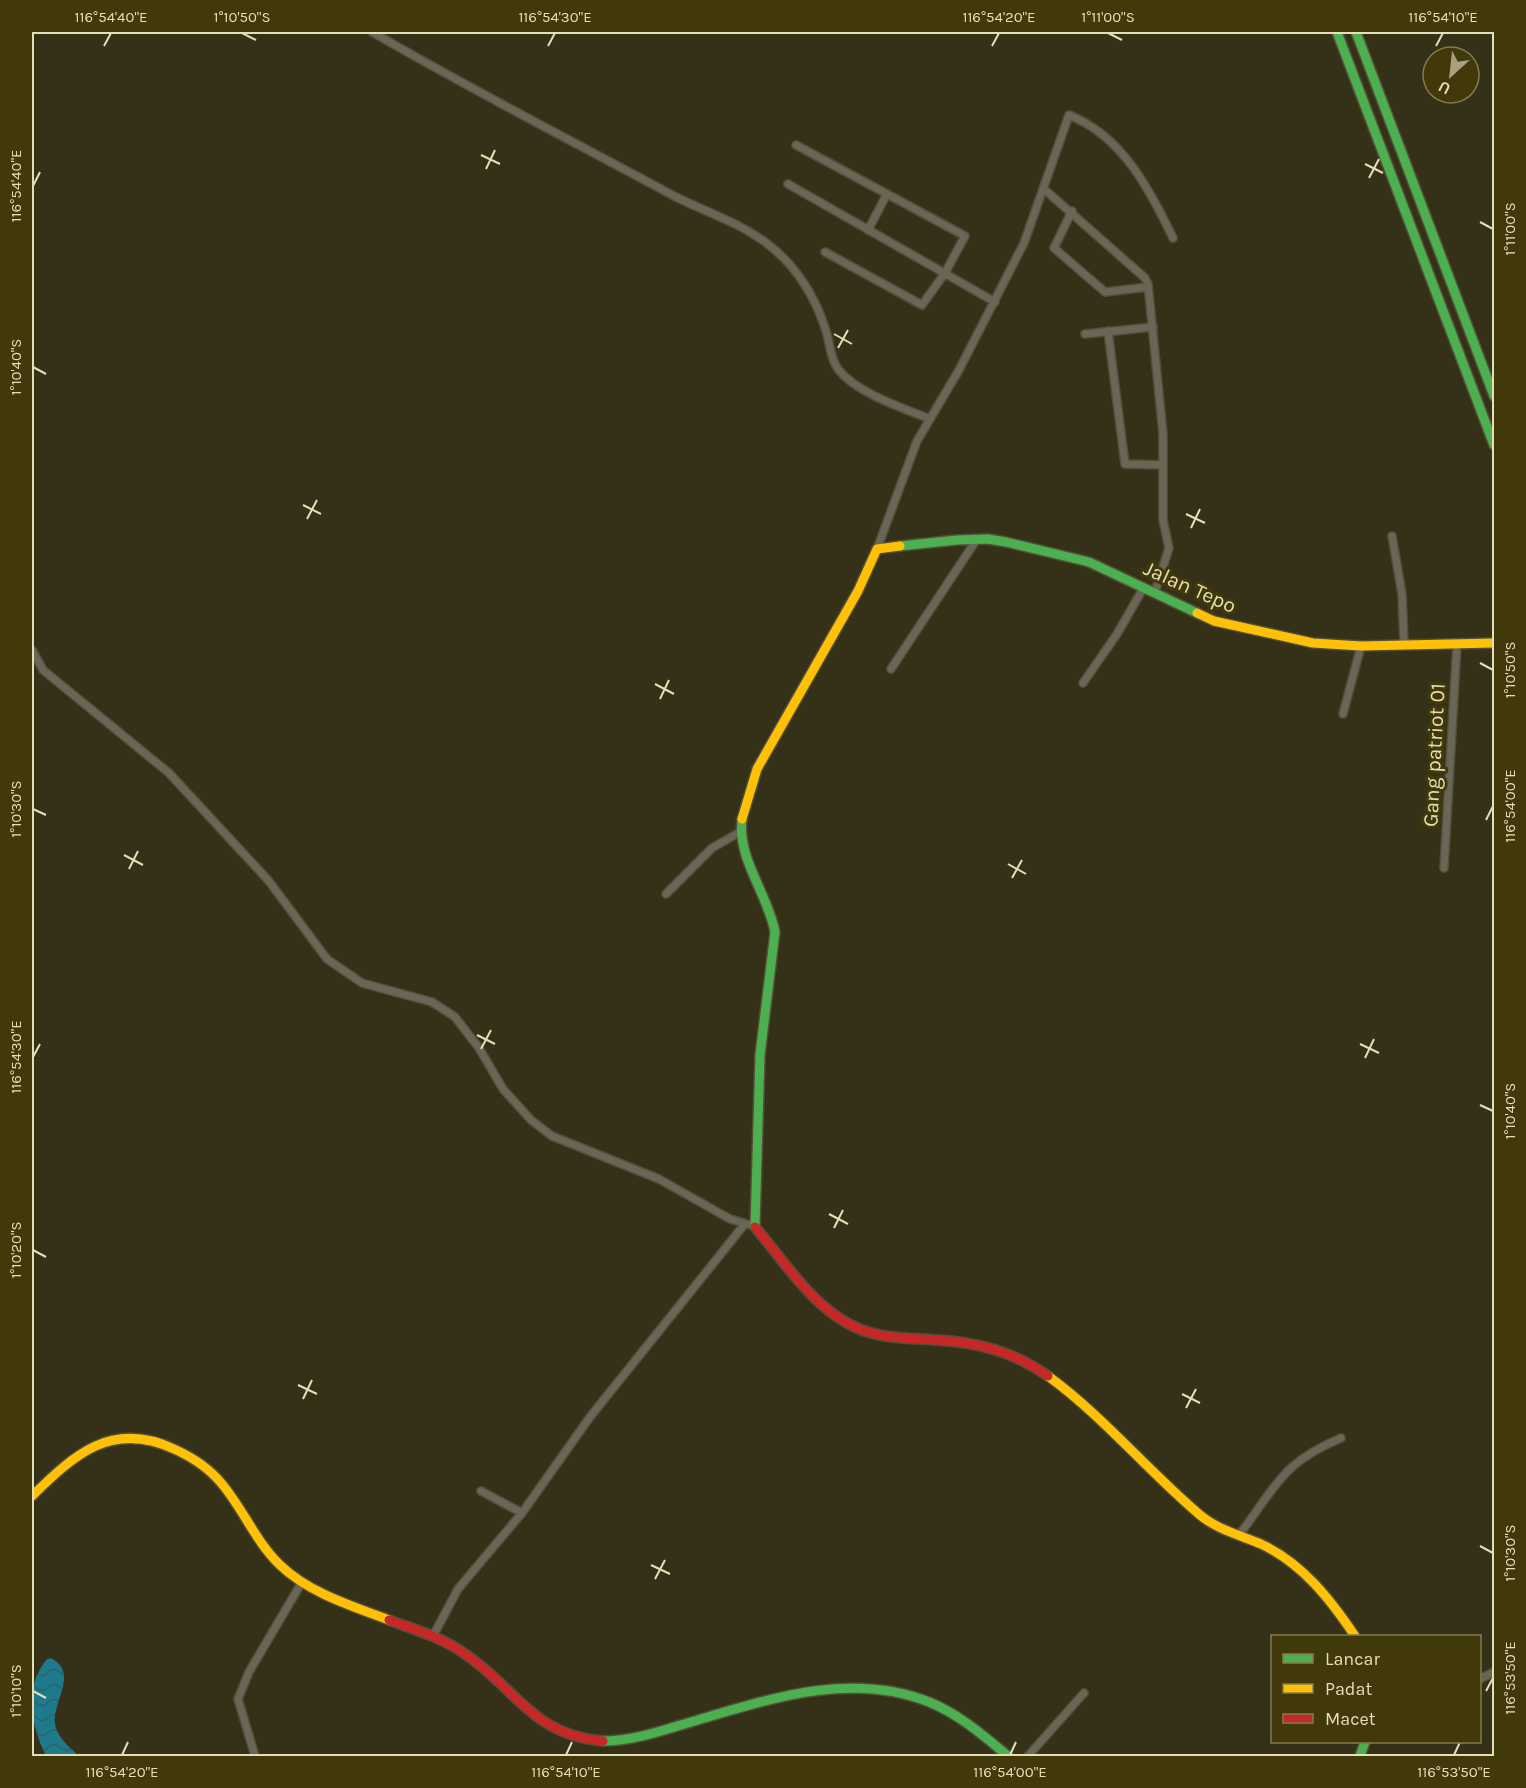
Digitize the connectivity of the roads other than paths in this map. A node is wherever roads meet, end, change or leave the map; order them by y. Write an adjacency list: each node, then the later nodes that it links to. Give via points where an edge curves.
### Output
1 (372, 32): 19 (street, via 495,103 765,242 780,254 813,297 838,369 872,393)
2 (1338, 32): 20 (main road)
3 (1356, 32): 18 (main road)
4 (796, 145): 7 (street)
5 (788, 184): 9 (street)
6 (1044, 189): 8 (street); 10 (street, via 1068,115 1094,127 1116,146 1145,183); 14 (street)
7 (887, 194): 9 (street); 12 (street, via 965,236)
8 (1072, 211): 13 (street, via 1145,278); 13 (street, via 1054,248 1105,292)
9 (868, 230): 12 (street)
10 (1173, 238)
11 (825, 252): 12 (street, via 920,305 925,304)
12 (945, 273): 14 (street)
13 (1148, 287): 15 (street)
14 (995, 302): 19 (street)
15 (1153, 327): 16 (street); 21 (street)
16 (1108, 332): 17 (street); 21 (street, via 1125,464)
17 (1084, 334)
18 (1494, 396)
19 (929, 420): 24 (street, via 917,441)
20 (1494, 445)
21 (1163, 465): 26 (street, via 1163,520 1169,548)
22 (1392, 536): 28 (street, via 1402,594)
23 (977, 539): 24 (main road, Jalan Tepo); 25 (main road, Jalan Tepo, via 1082,560); 32 (street)
24 (877, 549): 35 (main road, via 858,591 757,770 746,794)
25 (1144, 587): 26 (main road, Jalan Tepo); 33 (street)
26 (1155, 592): 30 (main road, Jalan Tepo, via 1231,626 1313,643)
27 (1494, 643): 29 (main road, Jalan Tepo)
28 (1404, 644): 29 (main road, Jalan Tepo); 30 (main road, Jalan Tepo)
29 (1457, 644): 36 (street, Gang patriot 01)
30 (1361, 646): 34 (street)
31 (32, 650): 38 (street, via 44,670 168,774 212,818 268,880 327,959 362,983 432,1002 455,1017 503,1089 552,1136 659,1179)
32 (891, 669)
33 (1083, 683)
34 (1343, 714)
35 (740, 832): 37 (street, via 712,849); 39 (main road, via 775,932 760,1055)
36 (1444, 868)
37 (666, 894)
38 (744, 1225): 39 (street); 43 (street, via 590,1418)
39 (754, 1226): 44 (main road, via 834,1316 857,1329 966,1342 1014,1356 1066,1389 1105,1421 1206,1520)
40 (1341, 1438): 44 (street, via 1314,1449 1291,1466)
41 (482, 1491): 43 (street)
42 (32, 1496): 45 (main road, via 78,1453 116,1436 136,1436 168,1444 220,1482 276,1561)
43 (522, 1513): 47 (street, via 458,1589)
44 (1239, 1535): 46 (main road, via 1286,1558 1312,1578)
45 (302, 1582): 47 (main road); 49 (street, via 249,1672 238,1699)
46 (1354, 1635)
47 (433, 1636): 50 (main road, via 465,1651 539,1722 595,1740 635,1738 800,1692 881,1687 920,1697 951,1711 984,1733)
48 (1084, 1693): 51 (street)
49 (255, 1756)
50 (1008, 1756)
51 (1028, 1756)

